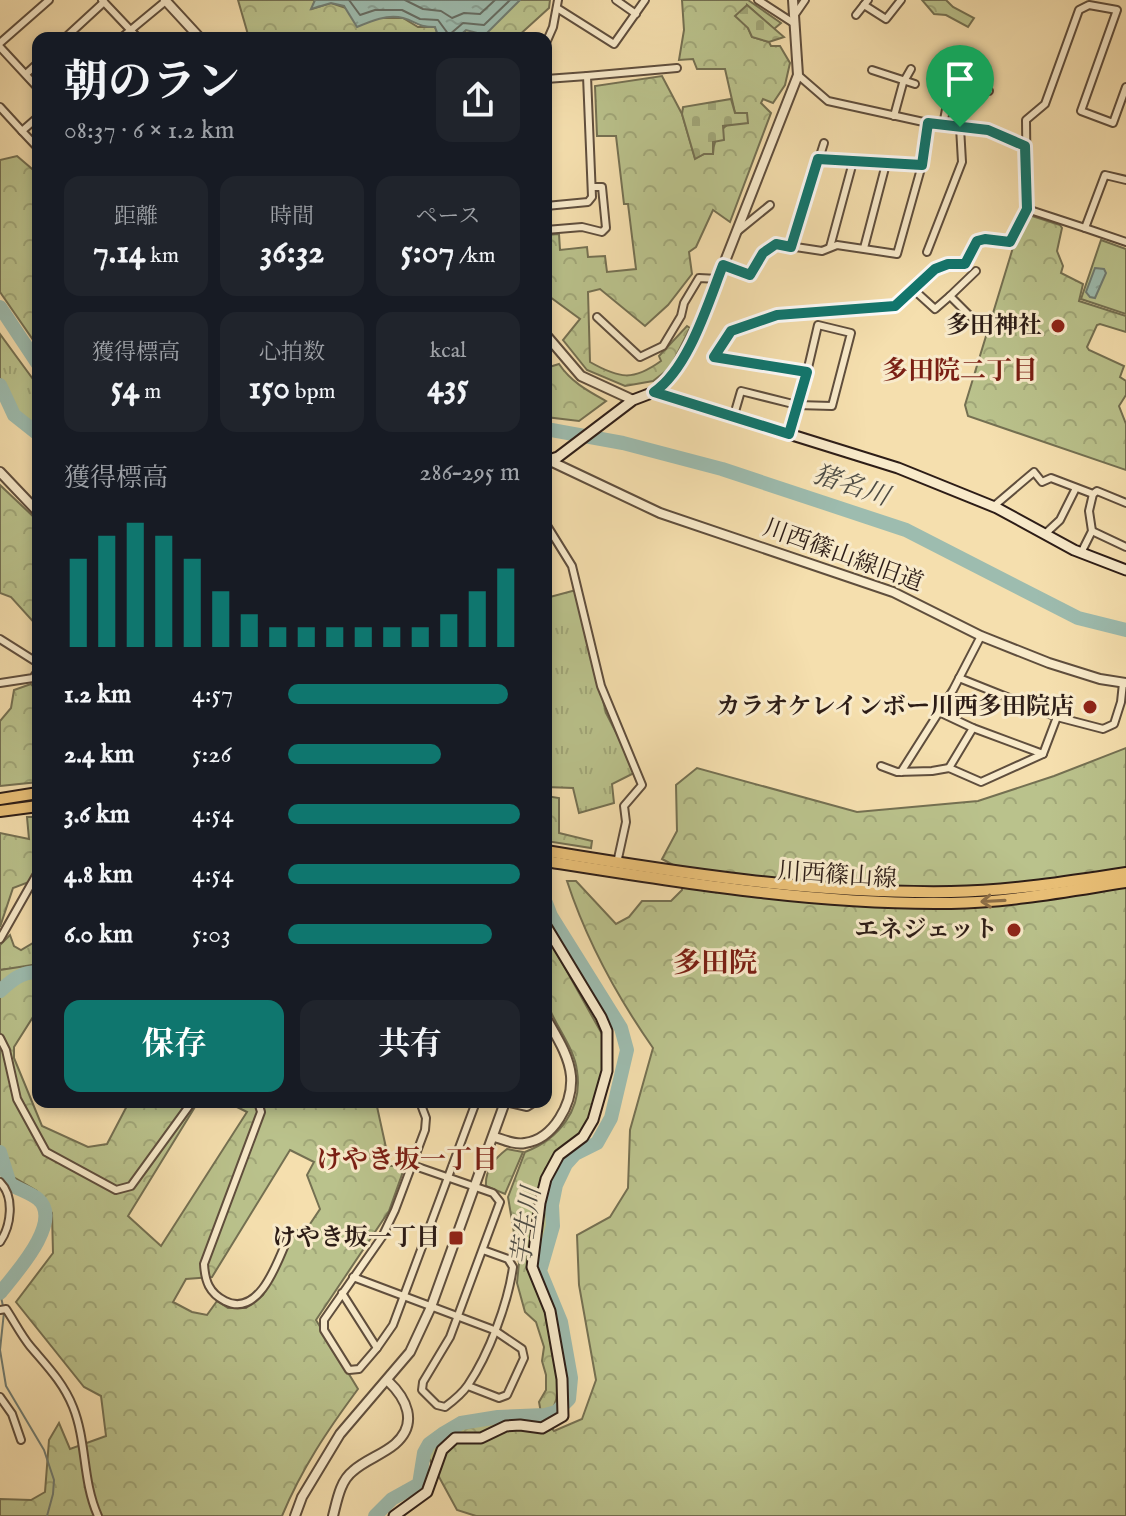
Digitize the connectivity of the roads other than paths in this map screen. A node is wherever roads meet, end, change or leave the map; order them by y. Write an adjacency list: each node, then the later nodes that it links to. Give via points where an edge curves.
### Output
1 (49, 0): 24 (street)
2 (166, 0): 18 (street); 22 (street)
3 (616, 0): 15 (street)
4 (645, 0): 15 (street)
5 (758, 0): 17 (street)
6 (793, 0): 14 (street)
7 (805, 0): 14 (street)
8 (901, 0): 10 (street, via 886,19)
9 (103, 1): 18 (street); 19 (street)
10 (866, 3): 16 (street)
11 (557, 4): 15 (street, via 614,44); 23 (street)
12 (1117, 10): 13 (street); 36 (street, via 1081,111 1113,123); 47 (street, via 1089,5 1079,10 1045,104 1026,120)
13 (1126, 12)
14 (796, 13): 17 (street)
15 (636, 14)
16 (856, 15)
17 (797, 26): 30 (street)
18 (130, 29): 20 (street); 21 (street)
19 (71, 32)
20 (127, 32)
21 (133, 32)
22 (195, 32)
23 (549, 32)
24 (0, 45): 29 (street)
25 (32, 68): 29 (street)
26 (677, 68): 31 (street)
27 (911, 69): 34 (street)
28 (872, 70): 34 (street)
29 (26, 74): 33 (street)
30 (798, 75): 39 (street, via 828,101); 65 (street)
31 (587, 76): 32 (street); 56 (street)
32 (552, 79)
33 (32, 81)
34 (905, 81): 35 (street); 39 (street)
35 (915, 84)
36 (1126, 87)
37 (989, 91): 42 (street, via 951,83)
38 (0, 107): 44 (street)
39 (894, 116): 41 (street)
40 (32, 122): 44 (street)
41 (928, 123): 42 (street); 52 (street)
42 (943, 125): 43 (street)
43 (960, 127): 47 (street, via 988,130); 50 (street)
44 (22, 131): 45 (street)
45 (32, 142)
46 (824, 143): 48 (street)
47 (1025, 146): 60 (street)
48 (818, 159): 49 (street); 67 (street)
49 (853, 162): 51 (street); 68 (street)
50 (962, 162): 53 (street); 57 (street)
51 (886, 164): 52 (street); 69 (street)
52 (922, 165): 69 (street, via 897,254)
53 (971, 168)
54 (1126, 180): 63 (street, via 1105,175)
55 (941, 184): 57 (street)
56 (593, 187): 58 (street, via 588,202); 64 (street, via 602,187 606,228)
57 (952, 188): 62 (street)
58 (552, 205)
59 (770, 205): 65 (street)
60 (1027, 209): 63 (street); 74 (street, via 1010,242 977,241 965,264 935,269)
61 (931, 216): 62 (street)
62 (940, 219): 70 (street)
63 (1085, 228): 66 (street)
64 (552, 230)
65 (736, 232): 71 (street)
66 (1126, 242)
67 (791, 247): 68 (street); 71 (street, via 776,244 763,253 750,275)
68 (829, 247): 69 (street)
69 (864, 248)
70 (927, 252)
71 (723, 265): 73 (street)
72 (976, 271): 75 (street)
73 (718, 279): 78 (street, via 699,278 663,346 640,357); 82 (street, via 679,366)
74 (913, 289): 75 (street, via 935,309); 81 (street, via 895,306 777,315 731,331 714,357)
75 (950, 296): 77 (street)
76 (976, 307): 77 (street)
77 (968, 314): 79 (street)
78 (597, 317)
79 (977, 323)
80 (552, 342): 83 (street, via 581,376)
81 (807, 372): 84 (street); 84 (street, via 818,325 851,333 832,406)
82 (654, 392): 83 (main road); 85 (main road)
83 (633, 400): 87 (main road)
84 (797, 405): 85 (street, via 741,391); 86 (street)
85 (734, 415): 86 (main road)
86 (789, 434): 94 (main road, via 898,468)
87 (552, 458)
88 (552, 459): 101 (street, 川西篠山線旧道, via 660,513 893,592)
89 (0, 472): 93 (street)
90 (1076, 488): 91 (street); 94 (street, via 1051,478 1042,482 1034,472); 97 (street, via 1060,520)
91 (1093, 494): 92 (street); 95 (street)
92 (1126, 503)
93 (32, 506)
94 (994, 506): 97 (main road)
95 (1092, 531): 98 (street); 99 (street)
96 (552, 534): 121 (street, via 572,566 601,686 642,785 624,806)
97 (1044, 535): 99 (main road)
98 (1126, 547)
99 (1081, 553): 100 (main road)
100 (1126, 570)
101 (981, 636): 105 (street); 107 (street, 川西篠山線旧道, via 1049,663)
102 (0, 639): 103 (street)
103 (32, 659)
104 (32, 678): 106 (street)
105 (959, 678): 108 (street); 109 (street)
106 (0, 683)
107 (1124, 683): 109 (street, via 1114,724 1103,729)
108 (939, 712): 110 (street); 114 (street)
109 (1057, 717): 111 (street)
110 (973, 728): 111 (street); 113 (street)
111 (1043, 754): 113 (street, via 981,782)
112 (881, 766): 114 (street)
113 (949, 768): 114 (street)
114 (901, 772)
115 (32, 794): 116 (main road)
116 (0, 799)
117 (32, 807): 118 (main road)
118 (0, 811)
119 (552, 852): 121 (main road, 川西篠山線)
120 (552, 861): 121 (main road, 川西篠山線)
121 (620, 866): 122 (main road, 川西篠山線, via 828,889 935,892 1031,887); 123 (main road, 川西篠山線, one-way to 121, via 951,903 797,895)
122 (1126, 873)
123 (1126, 882)
124 (32, 883): 126 (street)
125 (552, 936): 157 (main road, via 601,1017 609,1051 593,1120 583,1137 559,1155 540,1203 532,1267 550,1311 564,1411 542,1428 506,1426 481,1438 455,1438 442,1450 427,1492)
126 (0, 939)
127 (552, 1030): 134 (street, via 571,1078 561,1116 528,1143)
128 (0, 1038): 129 (street, via 17,1099 46,1152 116,1190 131,1186)
129 (188, 1108)
130 (260, 1108): 139 (street, via 204,1264 205,1282 232,1305 249,1302 265,1287)
131 (422, 1108): 135 (street, via 425,1130)
132 (474, 1108): 136 (street)
133 (503, 1108): 134 (street)
134 (495, 1137): 138 (street)
135 (412, 1165): 136 (street); 142 (street, via 382,1237)
136 (448, 1177): 138 (street); 144 (street)
137 (0, 1182): 140 (street, via 10,1199)
138 (475, 1187): 141 (street, via 493,1193 500,1202); 145 (street)
139 (289, 1235)
140 (0, 1242)
141 (483, 1250): 147 (street); 148 (street, via 508,1259 513,1267)
142 (353, 1277): 143 (street); 144 (street)
143 (342, 1293): 149 (street); 149 (street, via 324,1320 324,1330 349,1370 359,1369)
144 (404, 1298): 145 (street); 149 (street)
145 (431, 1307): 147 (street); 150 (street, via 410,1352)
146 (3, 1310): 154 (street, via 65,1390)
147 (458, 1317): 148 (street); 151 (street, via 422,1390 445,1407)
148 (494, 1330): 151 (street); 151 (street, via 522,1349 524,1358 513,1383 499,1398)
149 (377, 1348)
150 (388, 1381): 155 (street, via 340,1434); 156 (street, via 403,1395 405,1433 351,1472)
151 (468, 1386)
152 (0, 1397): 153 (street)
153 (21, 1440)
154 (98, 1516)
155 (295, 1516)
156 (333, 1516)
157 (394, 1516)

